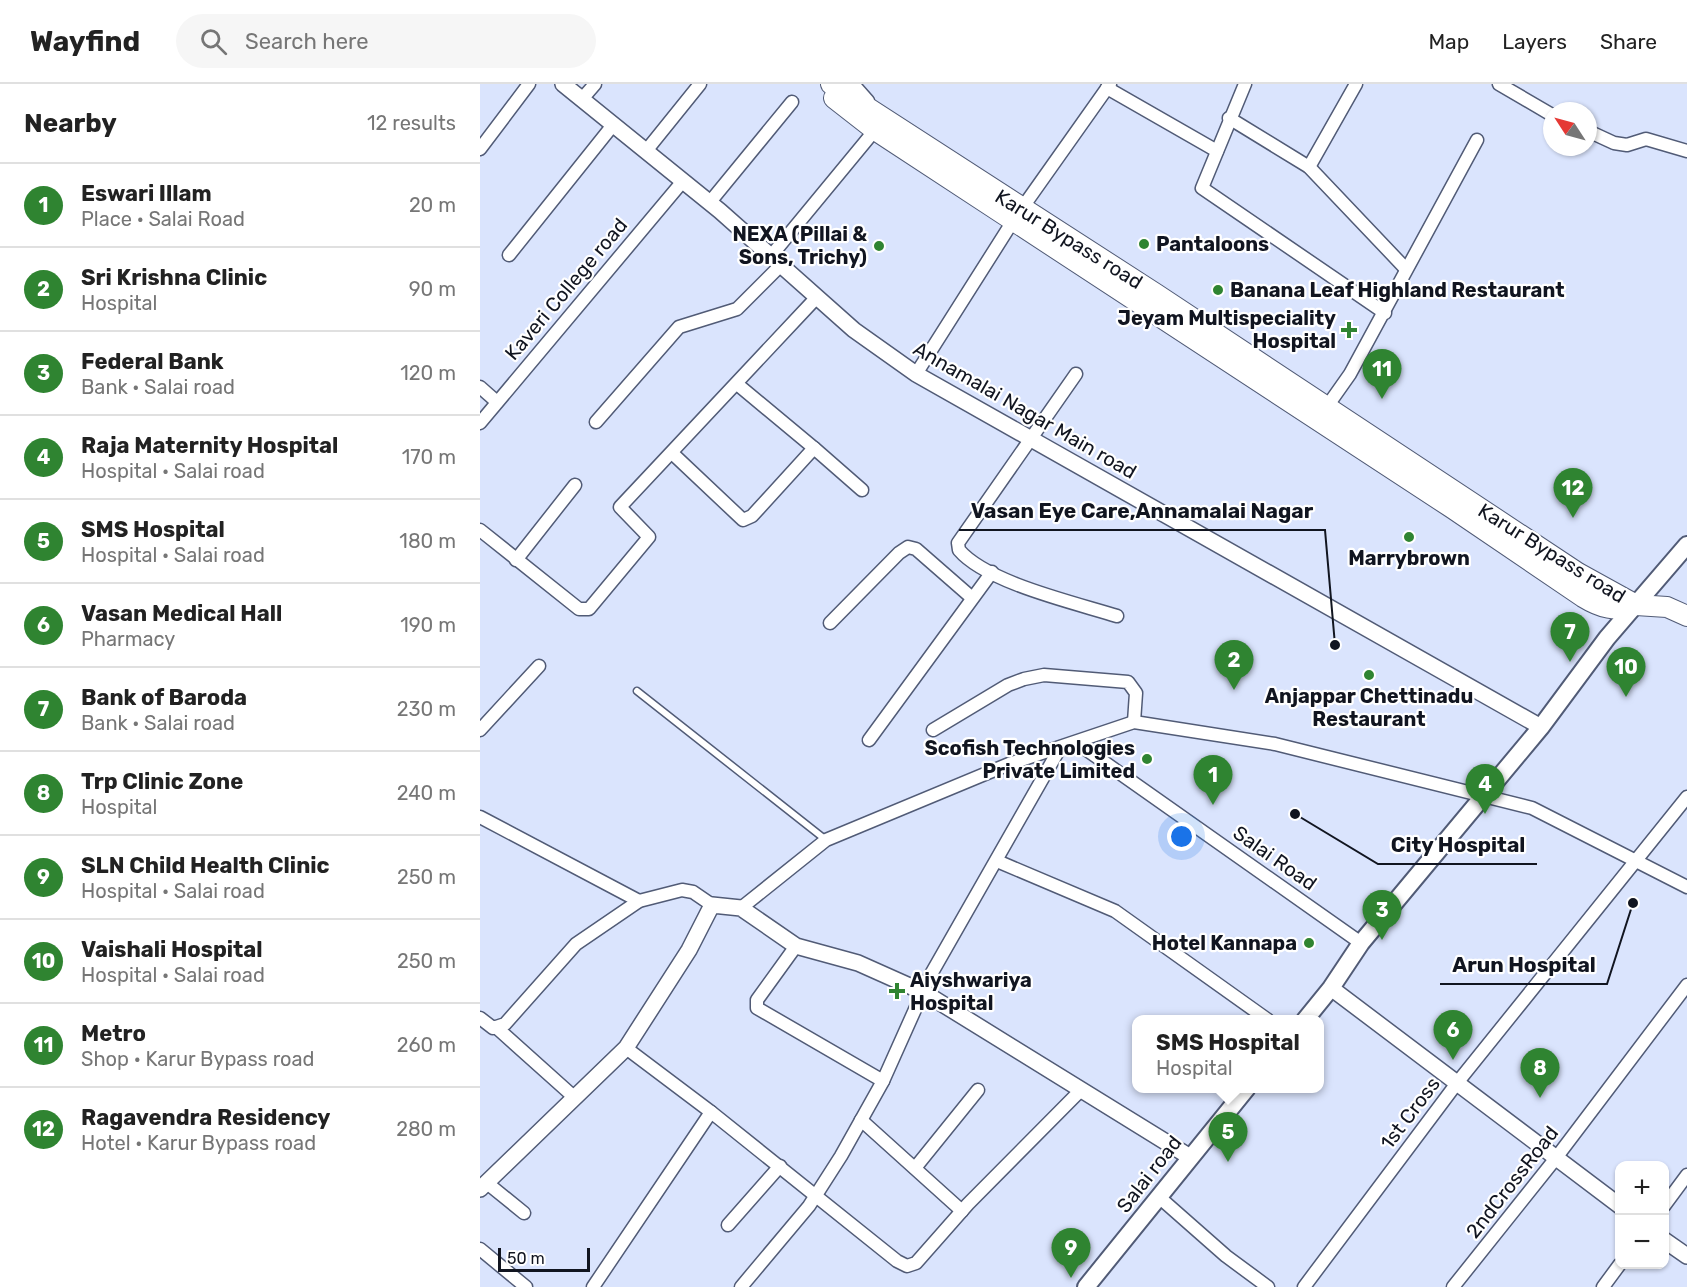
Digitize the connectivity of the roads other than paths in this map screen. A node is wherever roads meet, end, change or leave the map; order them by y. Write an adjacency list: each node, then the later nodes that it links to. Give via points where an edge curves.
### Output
1 (529, 84): 20 (street)
2 (563, 84): 12 (street, Annamalai Nagar Main road)
3 (595, 84): 12 (street)
4 (700, 84): 21 (street)
5 (819, 84): 16 (main road, Karur Bypass road, via 853,115)
6 (831, 84): 16 (main road, Karur Bypass road)
7 (854, 84): 16 (street)
8 (1245, 84): 15 (street)
9 (1356, 84): 24 (street)
10 (1499, 84): 14 (street)
11 (1108, 86): 22 (street); 27 (street)
12 (582, 99): 17 (street, Annamalai Nagar Main road)
13 (792, 102): 26 (street)
14 (1543, 110)
15 (1229, 118): 22 (street); 24 (street)
16 (878, 123): 27 (main road, Karur Bypass road); 29 (street)
17 (613, 124): 21 (street, Annamalai Nagar Main road); 28 (street)
18 (1597, 135): 23 (street, via 1614,143 1628,145 1646,139)
19 (1477, 140): 30 (street)
20 (480, 149)
21 (646, 151): 25 (street, Annamalai Nagar Main road)
22 (1217, 151): 32 (street, via 1202,188)
23 (1687, 151)
24 (1309, 167): 30 (street)
25 (683, 181): 26 (street, Annamalai Nagar Main road); 37 (street, Kaveri College road)
26 (710, 202): 29 (street, Annamalai Nagar Main road)
27 (1017, 215): 33 (street); 38 (main road, Karur Bypass road); 51 (main road, Karur Bypass road, via 1597,606 1620,611)
28 (509, 255)
29 (776, 260): 31 (street, Annamalai Nagar Main road); 39 (street, via 736,309 679,327)
30 (1406, 268): 32 (street)
31 (817, 297): 33 (street, Annamalai Nagar Main road, via 854,330); 35 (street)
32 (1385, 313): 38 (street)
33 (916, 374): 41 (street, Annamalai Nagar Main road)
34 (1076, 374): 41 (street)
35 (737, 384): 42 (street); 43 (street)
36 (480, 387): 37 (street)
37 (497, 402): 40 (street, Kaveri College road)
38 (1326, 408): 51 (main road, Karur Bypass road, via 1578,573)
39 (596, 422)
40 (480, 423)
41 (1033, 438): 49 (street, via 958,543 965,557); 58 (street, Annamalai Nagar Main road)
42 (814, 448): 43 (street, via 747,520 738,518); 45 (street)
43 (672, 453): 48 (street, via 620,507 649,537 589,609 579,609)
44 (575, 485): 48 (street)
45 (862, 490)
46 (480, 530): 48 (street)
47 (1687, 544): 51 (main road)
48 (516, 560)
49 (992, 572): 50 (street); 52 (street)
50 (971, 597): 54 (street, via 916,549 908,547); 61 (street)
51 (1636, 605): 53 (main road, via 1667,607); 58 (main road)
52 (1117, 616)
53 (1687, 616)
54 (830, 623)
55 (539, 666): 59 (street)
56 (637, 691): 67 (lane)
57 (1134, 722): 60 (street, via 1136,693 1128,682 1044,675 1008,685); 62 (street); 64 (street, via 1275,744)
58 (1541, 727): 64 (main road)
59 (480, 730)
60 (933, 730)
61 (869, 740)
62 (1077, 743): 63 (street); 74 (street, Salai Road)
63 (1060, 748): 67 (street, via 1009,764); 69 (street)
64 (1482, 795): 68 (street, via 1532,808); 74 (main road)
65 (1687, 796): 68 (street, 1st Cross)
66 (480, 817): 71 (street)
67 (826, 840): 73 (street)
68 (1633, 860): 70 (street); 85 (street, 1st Cross)
69 (997, 861): 78 (street); 79 (street, via 1115,911)
70 (1687, 887)
71 (639, 902): 72 (street, via 682,890 693,891); 82 (street, via 576,944 505,1024)
72 (712, 905): 73 (street); 83 (street, via 689,950)
73 (741, 908): 75 (street)
74 (1361, 943): 77 (main road)
75 (796, 946): 78 (street, via 858,963); 84 (street, via 757,999 757,1008)
76 (1687, 984): 93 (street, 2ndCrossRoad)
77 (1331, 988): 80 (main road); 85 (street)
78 (922, 992): 84 (street); 87 (street)
79 (1261, 1015)
80 (1309, 1015)
81 (480, 1018): 82 (street)
82 (497, 1028): 89 (street)
83 (626, 1048): 89 (street); 90 (street)
84 (883, 1081): 91 (street)
85 (1457, 1083): 93 (street); 116 (street, 1st Cross)
86 (978, 1090): 95 (street)
87 (1080, 1091): 92 (street); 102 (street)
88 (1244, 1093): 92 (main road, Salai road)
89 (574, 1097): 97 (street)
90 (711, 1112): 94 (street); 112 (street)
91 (861, 1120): 95 (street); 98 (street)
92 (1190, 1157): 99 (main road, Salai road)
93 (1556, 1158): 101 (street); 117 (street, 2ndCrossRoad)
94 (780, 1166): 98 (street); 104 (street)
95 (915, 1168): 102 (street)
96 (1687, 1175): 100 (street)
97 (484, 1186): 103 (street)
98 (817, 1194): 102 (street, via 907,1266 916,1263); 113 (street)
99 (1159, 1197): 114 (main road, Salai road); 115 (street)
100 (1669, 1200)
101 (1615, 1202)
102 (962, 1211)
103 (524, 1213)
104 (728, 1225)
105 (1669, 1242): 107 (street)
106 (480, 1249): 109 (street)
107 (1687, 1257)
108 (1616, 1269): 118 (street)
109 (513, 1276): 110 (street); 111 (street)
110 (505, 1287)
111 (526, 1287)
112 (593, 1287)
113 (741, 1287)
114 (1086, 1287)
115 (1268, 1287)
116 (1304, 1287)
117 (1453, 1287)
118 (1603, 1287)

